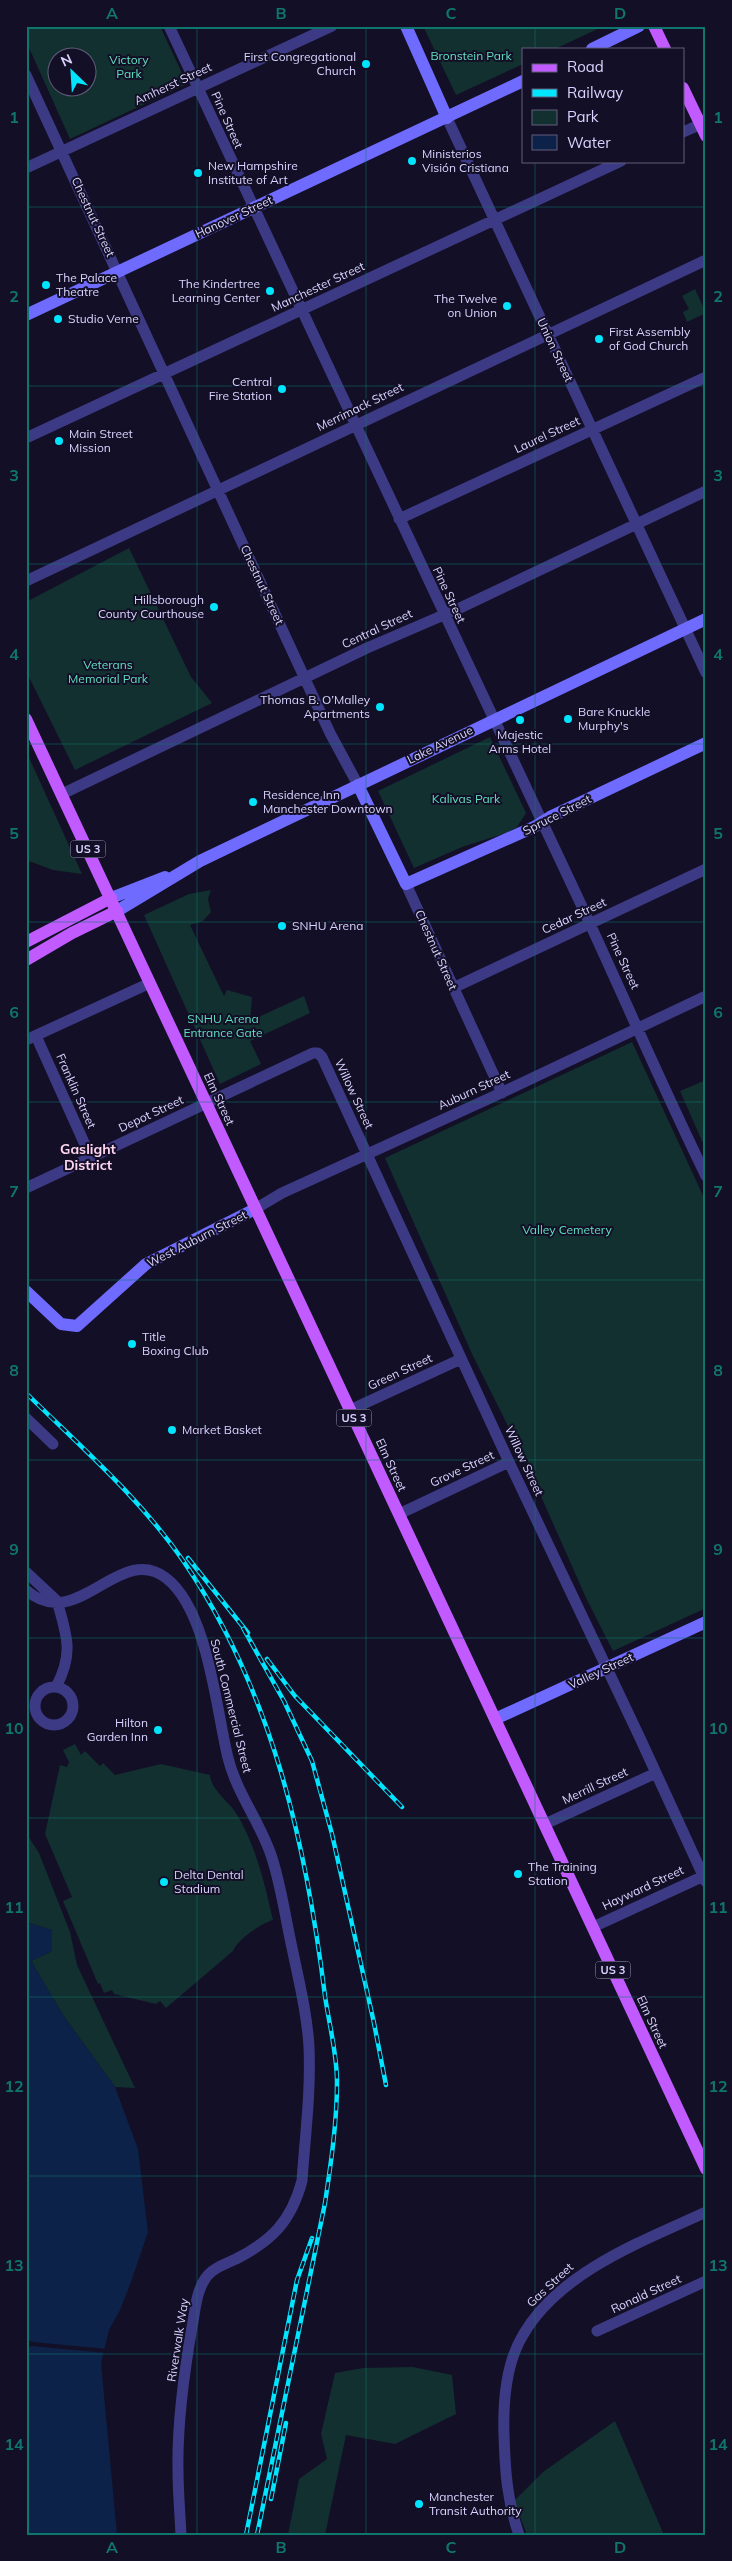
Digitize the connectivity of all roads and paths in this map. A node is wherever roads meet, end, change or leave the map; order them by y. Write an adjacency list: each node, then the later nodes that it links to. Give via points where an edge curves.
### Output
1 (169, 26): 10 (street, Pine Street)
2 (332, 26): 10 (street, Amherst Street)
3 (406, 26): 12 (street, Union Street)
4 (639, 26): 6 (street)
5 (654, 26): 7 (main road)
6 (594, 48)
7 (665, 48)
8 (26, 75): 16 (street, Chestnut Street)
9 (522, 81): 12 (street, Hanover Street)
10 (198, 88): 16 (street, Amherst Street); 19 (street, Pine Street)
11 (684, 90): 13 (main road)
12 (447, 118): 19 (street, Hanover Street); 20 (street, Union Street)
13 (703, 123): 14 (street); 15 (main road)
14 (684, 132)
15 (706, 136)
16 (62, 151): 18 (street, Amherst Street); 22 (street, Chestnut Street)
17 (619, 162): 20 (street, Manchester Street)
18 (26, 168)
19 (254, 208): 22 (street, Hanover Street); 23 (street, Pine Street)
20 (495, 221): 23 (street, Manchester Street); 25 (street, Union Street)
21 (706, 260): 25 (street, Merrimack Street)
22 (118, 271): 24 (street, Hanover Street); 26 (street, Chestnut Street)
23 (303, 308): 26 (street, Manchester Street); 28 (street, Pine Street)
24 (26, 316)
25 (548, 334): 28 (street, Merrimack Street); 29 (street, Union Street)
26 (165, 374): 30 (street, Manchester Street); 31 (street, Chestnut Street)
27 (706, 377): 29 (street, Laurel Street)
28 (356, 424): 31 (street, Merrimack Street); 33 (street, Pine Street)
29 (592, 429): 33 (street, Laurel Street); 34 (street, Union Street)
30 (26, 438)
31 (219, 490): 35 (street, Merrimack Street); 40 (street, Chestnut Street)
32 (706, 491): 34 (street, Central Street)
33 (399, 519): 36 (street, Pine Street)
34 (636, 523): 36 (street, Central Street); 38 (street, Union Street)
35 (26, 581)
36 (443, 615): 40 (street, Central Street); 42 (street, Pine Street)
37 (706, 619): 38 (street, Lake Avenue)
38 (684, 628): 39 (street, Union Street); 42 (street, Lake Avenue)
39 (706, 674)
40 (305, 678): 44 (street, Chestnut Street); 45 (street, Central Street)
41 (26, 719): 45 (main road, Elm Street / US 3)
42 (494, 719): 44 (street, Lake Avenue); 46 (street, Pine Street)
43 (706, 743): 46 (street, Spruce Street)
44 (358, 785): 48 (street, Lake Avenue); 49 (street, Chestnut Street)
45 (62, 794): 50 (main road, Elm Street / US 3)
46 (542, 822): 49 (street, Spruce Street); 52 (street, Pine Street)
47 (706, 869): 52 (street, Cedar Street)
48 (175, 875): 50 (street, Lake Avenue); 51 (street, Lake Avenue)
49 (406, 884): 56 (street, Chestnut Street, via 450,975)
50 (111, 898): 51 (main road, Elm Street / US 3); 53 (main road)
51 (117, 911): 54 (main road); 55 (main road, Elm Street / US 3)
52 (590, 924): 56 (street, Cedar Street); 58 (street, Pine Street)
53 (26, 942)
54 (26, 960)
55 (150, 983): 59 (street); 61 (main road, Elm Street / US 3)
56 (453, 988): 60 (street, Chestnut Street)
57 (706, 996): 58 (street, Auburn Street)
58 (638, 1027): 60 (street, Auburn Street); 64 (street, Pine Street)
59 (31, 1038): 63 (street, Franklin Street)
60 (502, 1093): 62 (street, Auburn Street)
61 (206, 1104): 62 (street, Willow Street, via 318,1053); 63 (street, Depot Street); 66 (main road, Elm Street / US 3)
62 (367, 1154): 66 (street, Auburn Street); 68 (street, Willow Street)
63 (91, 1158): 65 (street, Depot Street)
64 (706, 1176)
65 (26, 1188)
66 (255, 1209): 67 (street, West Auburn Street, via 146,1264 77,1326 61,1324); 69 (main road, Elm Street / US 3)
67 (26, 1291)
68 (461, 1359): 69 (street, Green Street); 72 (street, Willow Street)
69 (350, 1410): 73 (main road, Elm Street / US 3)
70 (26, 1418): 71 (street)
71 (53, 1444)
72 (509, 1462): 73 (street, Grove Street); 78 (street, Willow Street)
73 (399, 1514): 81 (main road, Elm Street / US 3)
74 (26, 1572): 76 (street)
75 (26, 1590): 76 (street, South Commercial Street, via 39,1601)
76 (57, 1601): 79 (street, via 69,1649); 86 (street, South Commercial Street, via 81,1598 123,1573 142,1569 168,1579 186,1603 206,1653 233,1774 258,1821 276,1869)
77 (706, 1622): 78 (street, Valley Street)
78 (607, 1668): 81 (street, Valley Street); 82 (street, Willow Street)
79 (56, 1687): 80 (street, via 41,1692); 80 (street, via 71,1696 74,1708 69,1718 60,1724 48,1724)
80 (31, 1709)
81 (496, 1719): 83 (main road, Elm Street / US 3)
82 (656, 1773): 83 (street, Merrill Street); 84 (street, Willow Street)
83 (545, 1824): 85 (main road, Elm Street / US 3)
84 (705, 1877): 85 (street, Hayward Street)
85 (593, 1927): 87 (main road, Elm Street / US 3)
86 (309, 2047): 91 (street, Riverwalk Way, via 302,2181 292,2208 284,2223 266,2242 212,2272 204,2280 197,2299 187,2353 178,2448)
87 (706, 2169)
88 (706, 2212): 92 (street, Gas Street, via 596,2264 544,2308 522,2336 509,2372 503,2415 506,2483)
89 (706, 2281): 90 (street, Ronald Street)
90 (597, 2332)
91 (181, 2535)
92 (519, 2535)

